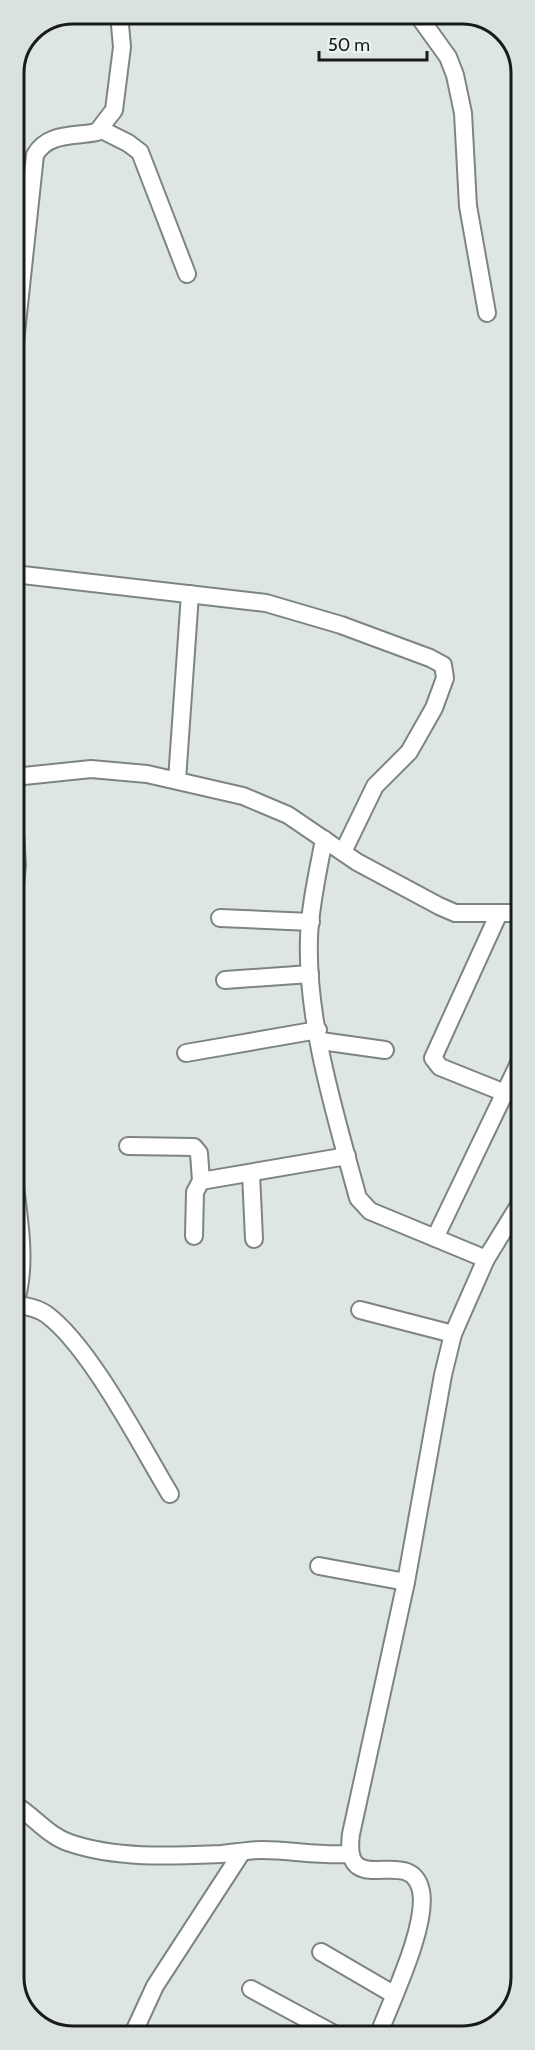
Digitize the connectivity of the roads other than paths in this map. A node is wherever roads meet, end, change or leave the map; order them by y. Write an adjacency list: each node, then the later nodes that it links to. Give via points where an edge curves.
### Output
1 (120, 24): 3 (street, via 122,47 114,110)
2 (424, 24): 6 (street, via 448,57 455,75 463,113 468,206)
3 (100, 129): 4 (street, via 47,141 35,155); 5 (street, via 140,152)
4 (24, 258)
5 (187, 274)
6 (487, 313)
7 (24, 575): 8 (street)
8 (190, 594): 10 (street); 12 (street, via 293,610 443,665 446,678 434,708 409,752 375,786)
9 (24, 776): 10 (street, via 91,769)
10 (177, 780): 11 (street, via 273,807)
11 (324, 839): 12 (street); 16 (street)
12 (343, 852): 13 (street, via 455,913)
13 (499, 913): 14 (street); 23 (street, via 433,1058 441,1067)
14 (511, 913)
15 (220, 918): 16 (street)
16 (310, 922): 17 (street)
17 (310, 974): 18 (street); 19 (street)
18 (225, 980)
19 (320, 1036): 20 (street); 21 (street); 25 (street)
20 (385, 1050)
21 (186, 1053)
22 (511, 1080): 23 (street)
23 (505, 1093): 30 (street)
24 (128, 1146): 27 (street, via 194,1147 199,1153)
25 (347, 1156): 26 (street); 30 (street, via 364,1207)
26 (251, 1173): 27 (street); 31 (street)
27 (201, 1181): 29 (street, via 195,1192)
28 (511, 1219): 32 (street)
29 (194, 1236)
30 (435, 1238): 32 (street)
31 (255, 1239)
32 (486, 1260): 35 (street)
33 (24, 1308): 36 (street, via 44,1313 75,1344)
34 (360, 1310): 35 (street)
35 (453, 1334): 38 (street)
36 (170, 1494)
37 (319, 1566): 38 (street)
38 (406, 1581): 41 (street)
39 (24, 1812): 40 (street, via 70,1843 142,1854)
40 (242, 1852): 41 (street); 45 (street, via 155,1986)
41 (348, 1854): 44 (street, via 353,1864 364,1869 405,1872 415,1878 421,1889 423,1905 418,1928)
42 (321, 1952): 44 (street)
43 (251, 1989): 46 (street)
44 (393, 1994): 47 (street)
45 (137, 2026)
46 (319, 2026)
47 (382, 2026)

